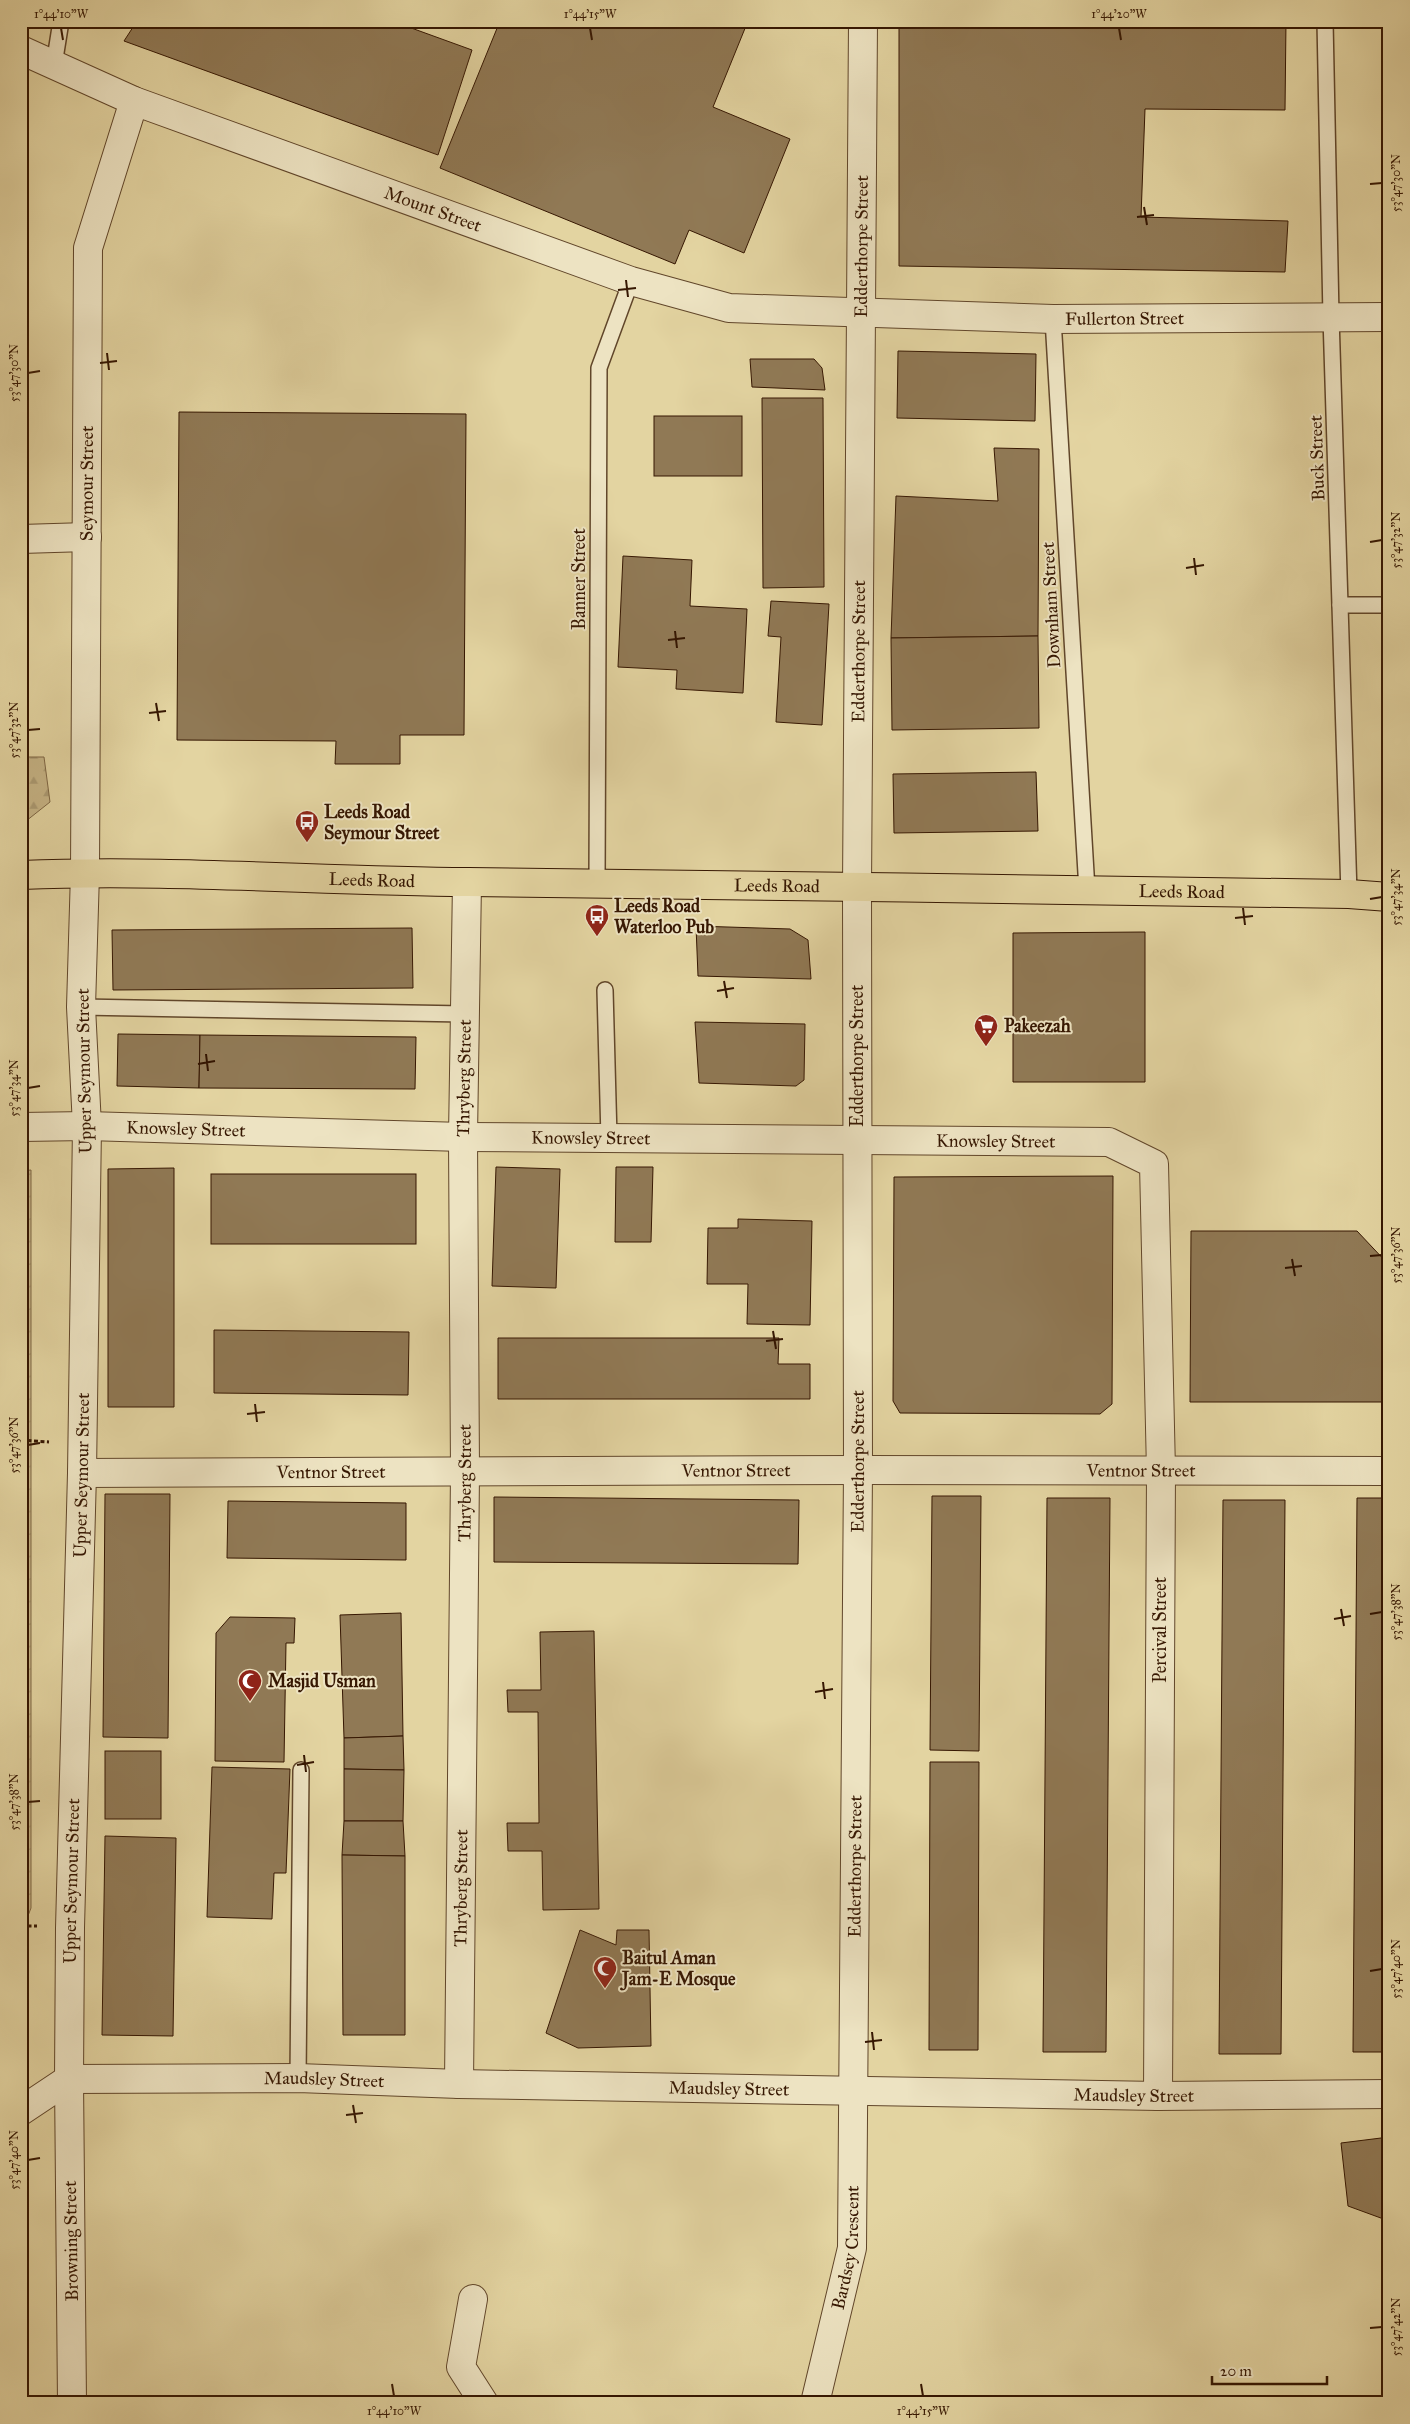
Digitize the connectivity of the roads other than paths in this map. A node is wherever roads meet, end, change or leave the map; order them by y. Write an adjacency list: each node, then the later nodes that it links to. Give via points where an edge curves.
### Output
1 (61, 21): 5 (lane)
2 (863, 21): 8 (street, Edderthorpe Street)
3 (1325, 21): 9 (lane, Buck Street)
4 (21, 50): 5 (street, Mount Street)
5 (54, 65): 6 (street, Mount Street)
6 (134, 101): 7 (street, Mount Street); 12 (street, Seymour Street, via 88,248)
7 (631, 281): 8 (street, Mount Street, via 729,308); 19 (lane, Banner Street, via 599,368)
8 (860, 314): 11 (street, Fullerton Street); 20 (street, Edderthorpe Street)
9 (1331, 317): 10 (street, Fullerton Street); 11 (street, Fullerton Street); 14 (lane, Buck Street)
10 (1389, 317)
11 (1053, 319): 21 (lane, Downham Street)
12 (87, 537): 13 (street); 16 (street, Seymour Street)
13 (21, 539)
14 (1340, 605): 15 (lane); 22 (lane, Buck Street)
15 (1389, 605)
16 (85, 873): 17 (main road, Leeds Road); 18 (main road, Leeds Road); 25 (street, Upper Seymour Street)
17 (21, 876)
18 (467, 882): 19 (main road, Leeds Road); 26 (street, Thryberg Street)
19 (597, 882): 20 (main road, Leeds Road)
20 (857, 888): 21 (main road, Leeds Road); 31 (street, Edderthorpe Street)
21 (1087, 890): 22 (main road, Leeds Road)
22 (1349, 894): 23 (main road, Leeds Road)
23 (1387, 896)
24 (605, 990): 30 (lane)
25 (81, 1007): 26 (lane); 27 (street, Upper Seymour Street)
26 (465, 1014): 29 (street, Thryberg Street)
27 (87, 1126): 28 (street, Knowsley Street); 29 (street, Knowsley Street); 37 (street, Upper Seymour Street)
28 (21, 1127)
29 (463, 1137): 30 (street, Knowsley Street); 35 (street, Thryberg Street)
30 (609, 1138): 31 (street, Knowsley Street)
31 (857, 1139): 32 (street, Knowsley Street, via 1109,1142); 33 (street, Edderthorpe Street)
32 (1154, 1164): 36 (street, Percival Street)
33 (858, 1470): 35 (street, Ventnor Street); 36 (street, Ventnor Street); 42 (street, Edderthorpe Street)
34 (1389, 1471): 36 (street, Ventnor Street)
35 (465, 1472): 37 (street, Ventnor Street); 41 (street, Thryberg Street)
36 (1161, 1472): 44 (street, Percival Street)
37 (82, 1473): 40 (street, Upper Seymour Street)
38 (301, 1770): 39 (lane)
39 (298, 2078): 40 (street, Maudsley Street); 41 (street, Maudsley Street)
40 (69, 2079): 45 (street); 47 (street, Browning Street)
41 (459, 2084): 42 (street, Maudsley Street)
42 (852, 2091): 44 (street, Maudsley Street); 49 (street, Bardsey Crescent, via 852,2248)
43 (1389, 2094): 44 (street, Maudsley Street)
44 (1158, 2096)
45 (21, 2111)
46 (473, 2299): 48 (street, via 461,2367)
47 (72, 2403)
48 (484, 2403)
49 (815, 2403)

